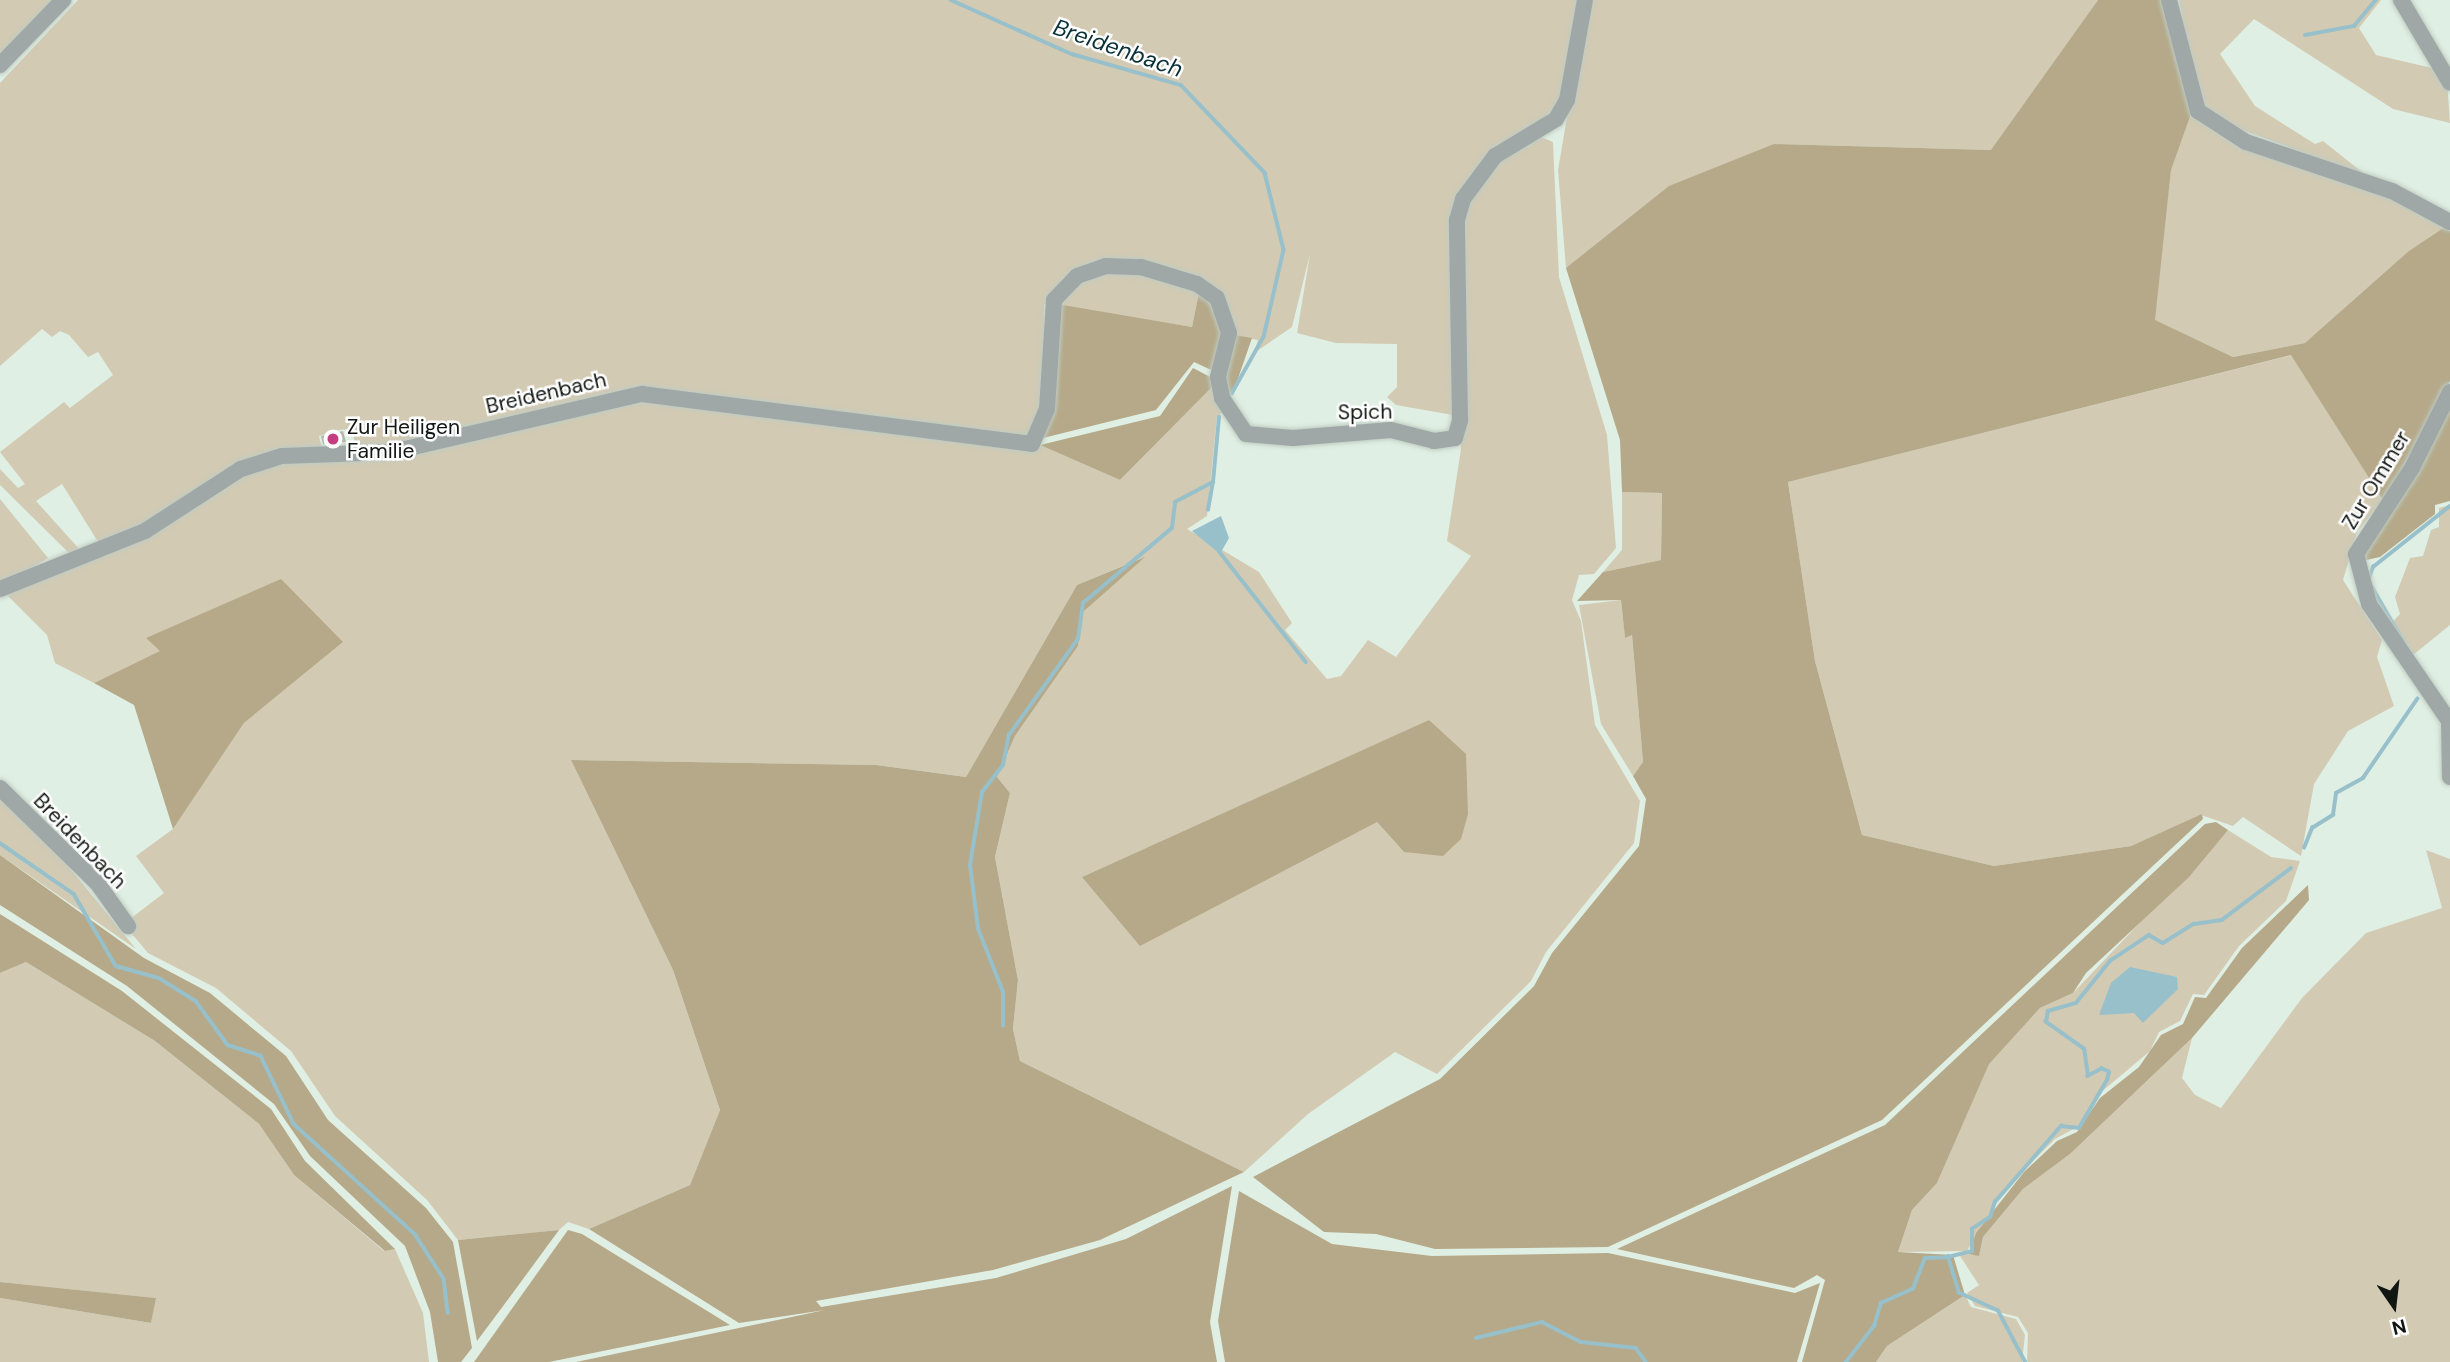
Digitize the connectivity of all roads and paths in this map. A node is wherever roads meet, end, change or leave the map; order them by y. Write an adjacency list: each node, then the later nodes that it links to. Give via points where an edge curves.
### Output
1 (64, 0): 5 (street)
2 (1586, 0): 9 (street, Spich, via 1567,100 1556,119 1495,156 1463,199 1457,220 1460,421 1455,438 1434,441 1391,430 1293,438 1246,434 1222,398 1218,377 1229,333 1217,298 1197,284 1123,265 1077,276 1054,300)
3 (2169, 0): 7 (street, via 2198,111 2246,142 2392,191)
4 (2401, 0): 6 (street)
5 (0, 65)
6 (2450, 83)
7 (2450, 222)
8 (2450, 392): 11 (street, Zur Ommer, via 2412,468 2356,554 2369,604 2449,720)
9 (1041, 430): 10 (street, Breidenbach, via 1023,445 642,394 392,452 282,456 241,470 145,531)
10 (0, 589)
11 (2450, 777)
12 (0, 788): 13 (street, Breidenbach, via 98,884)
13 (128, 926)

